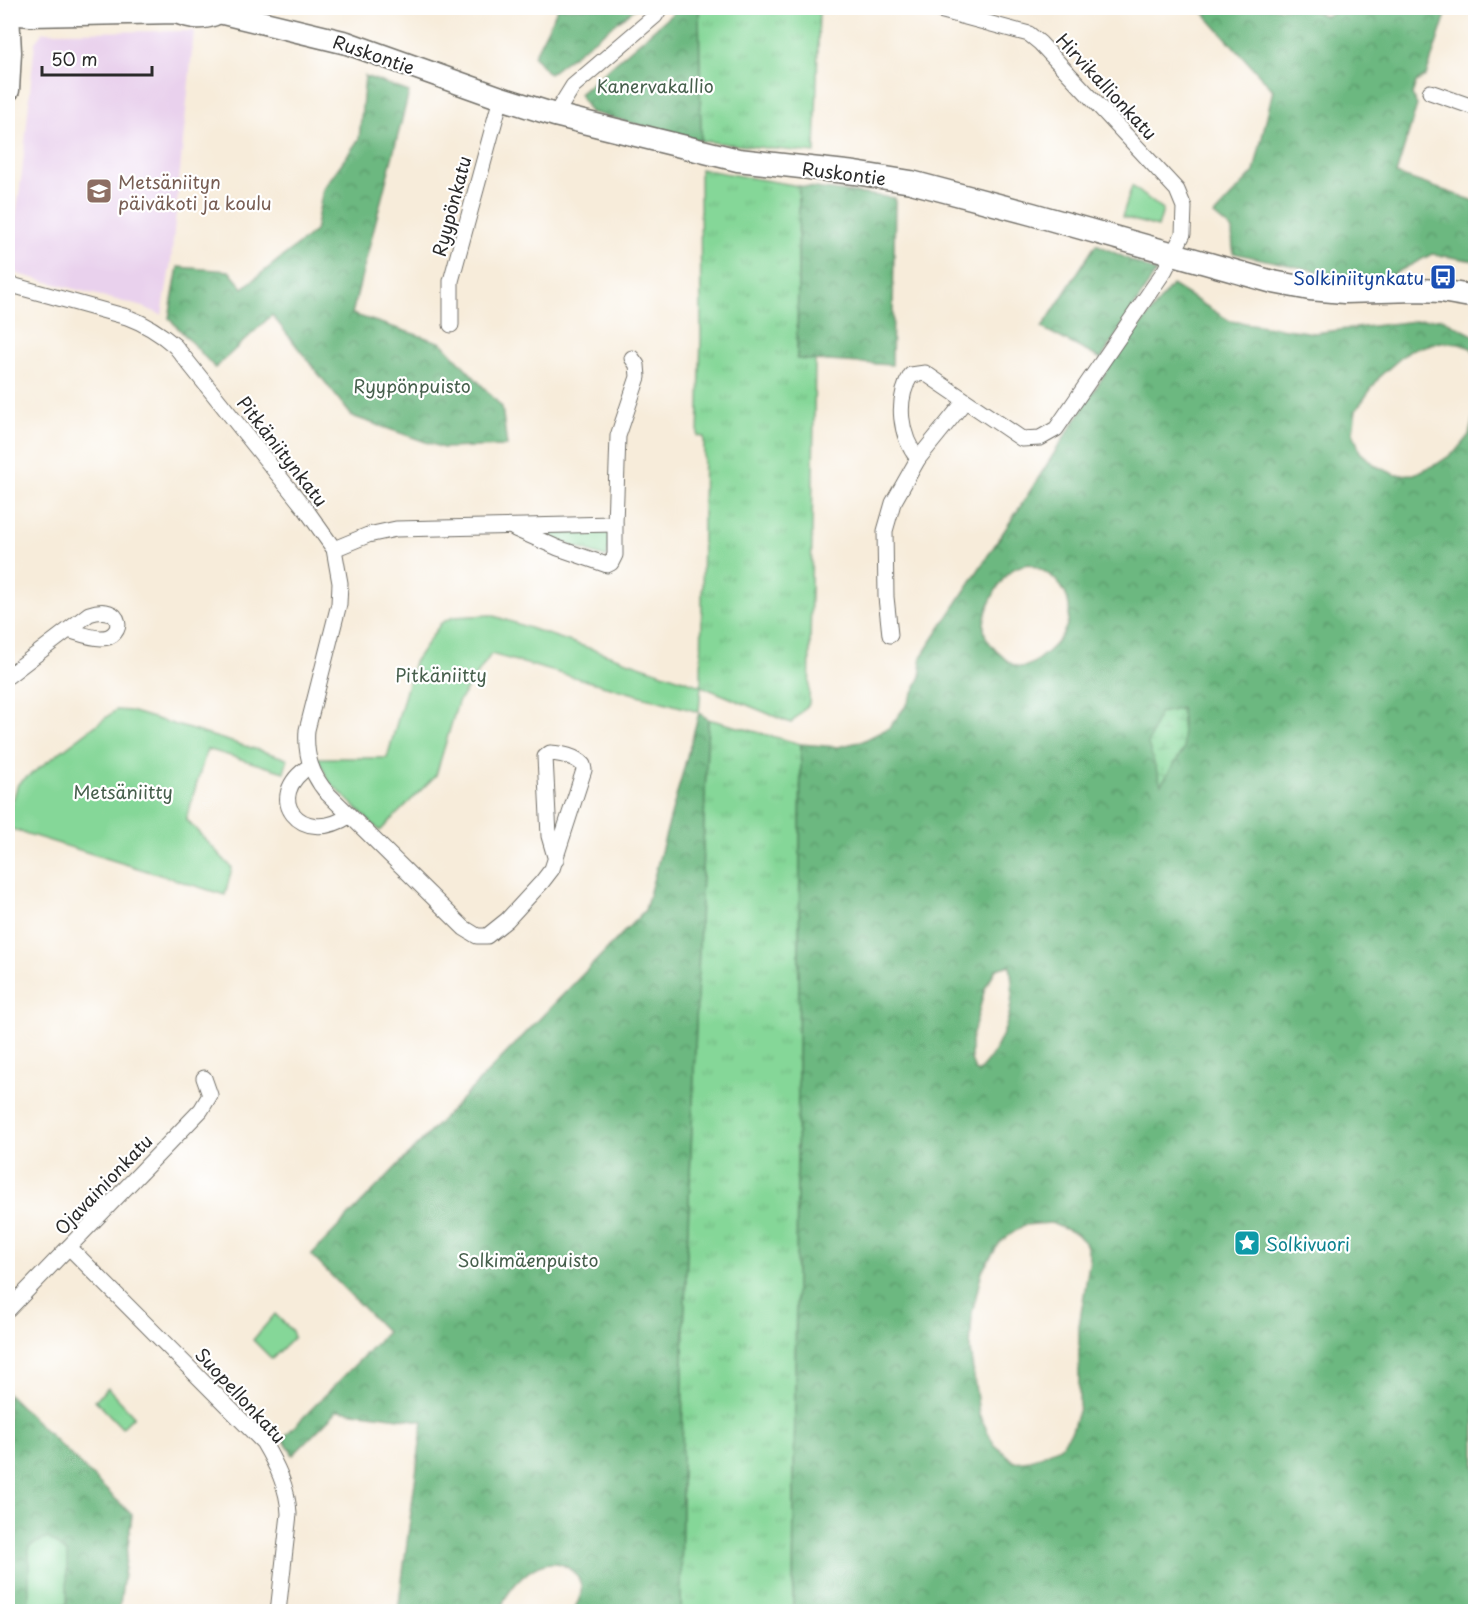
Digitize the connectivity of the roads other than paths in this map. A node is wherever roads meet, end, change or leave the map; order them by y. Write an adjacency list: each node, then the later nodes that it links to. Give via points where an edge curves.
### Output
1 (660, 8): 10 (street, via 573,86)
2 (932, 8): 11 (street, Hirvikallionkatu, via 1029,34 1067,70 1177,190 1184,207 1183,234)
3 (178, 9): 4 (main road, Ruskontie, via 191,18 204,18); 5 (main road, Ruskontie)
4 (216, 10): 8 (main road, Ruskontie, via 347,43)
5 (8, 14): 6 (main road)
6 (8, 90)
7 (1430, 92): 9 (street)
8 (501, 98): 10 (main road, Ruskontie); 14 (street, Ryypönkatu, via 451,281)
9 (1476, 108)
10 (555, 115): 11 (main road, Ruskontie, via 738,160 911,183)
11 (1173, 254): 13 (main road, Ruskontie, via 1310,289 1360,293 1418,290); 16 (street, via 1056,429 1040,438 1022,439)
12 (8, 284): 20 (street, Pitkäniitynkatu, via 127,317 155,329 175,346)
13 (1476, 297)
14 (451, 325)
15 (632, 358): 18 (street, via 639,371 618,436)
16 (965, 401): 17 (street); 17 (street, via 925,373 911,375 904,386 901,414 908,446)
17 (918, 459): 22 (street, via 893,503 885,531)
18 (615, 524): 19 (street); 19 (street, via 615,555 607,564)
19 (512, 528): 20 (street, via 396,530 368,535)
20 (334, 549): 24 (street, Pitkäniitynkatu, via 339,604 307,730)
21 (68, 630): 23 (street)
22 (890, 635)
23 (8, 676)
24 (310, 766): 25 (street, Pitkäniitynkatu, via 320,785); 25 (street, via 295,778 288,793 289,808 312,826 334,824)
25 (349, 816): 26 (street, Pitkäniitynkatu, via 477,936 493,933 548,876)
26 (556, 860): 26 (street, Pitkäniitynkatu, via 584,770 576,759 550,753 545,757 549,836)
27 (204, 1078): 28 (street, Ojavainionkatu, via 210,1095 201,1110)
28 (69, 1247): 29 (street, Ojavainionkatu); 30 (street, Suopellonkatu, via 262,1442 279,1468 289,1514)
29 (8, 1310)
30 (278, 1611)

